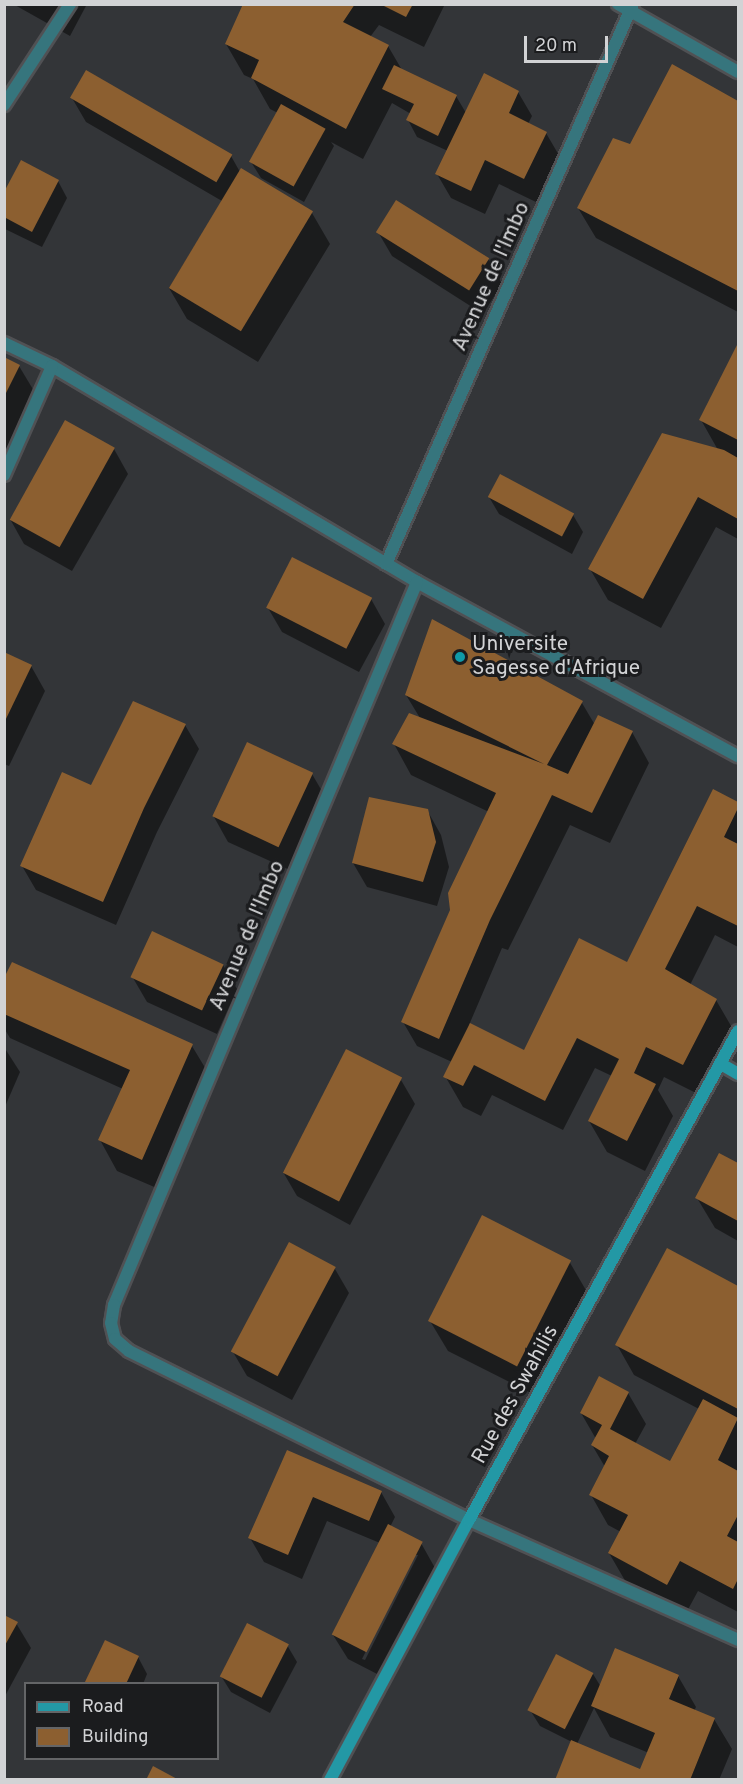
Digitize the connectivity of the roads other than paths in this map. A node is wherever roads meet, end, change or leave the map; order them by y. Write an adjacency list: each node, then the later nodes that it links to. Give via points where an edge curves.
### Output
1 (70, 4): 5 (street)
2 (618, 4): 3 (street)
3 (631, 8): 4 (street); 9 (street, Avenue de l'Imbo)
4 (738, 72)
5 (4, 105)
6 (4, 343): 7 (street)
7 (52, 366): 8 (street); 9 (street)
8 (4, 475)
9 (386, 564): 10 (street)
10 (417, 582): 11 (street); 15 (street, Avenue de l'Imbo, via 114,1305 111,1323 115,1339 129,1351)
11 (738, 756)
12 (738, 1031): 13 (street, Rue des Swahilis)
13 (721, 1064): 14 (street); 15 (street, Rue des Swahilis)
14 (738, 1074)
15 (469, 1520): 16 (street); 17 (street, Rue des Swahilis)
16 (738, 1640)
17 (330, 1779)

